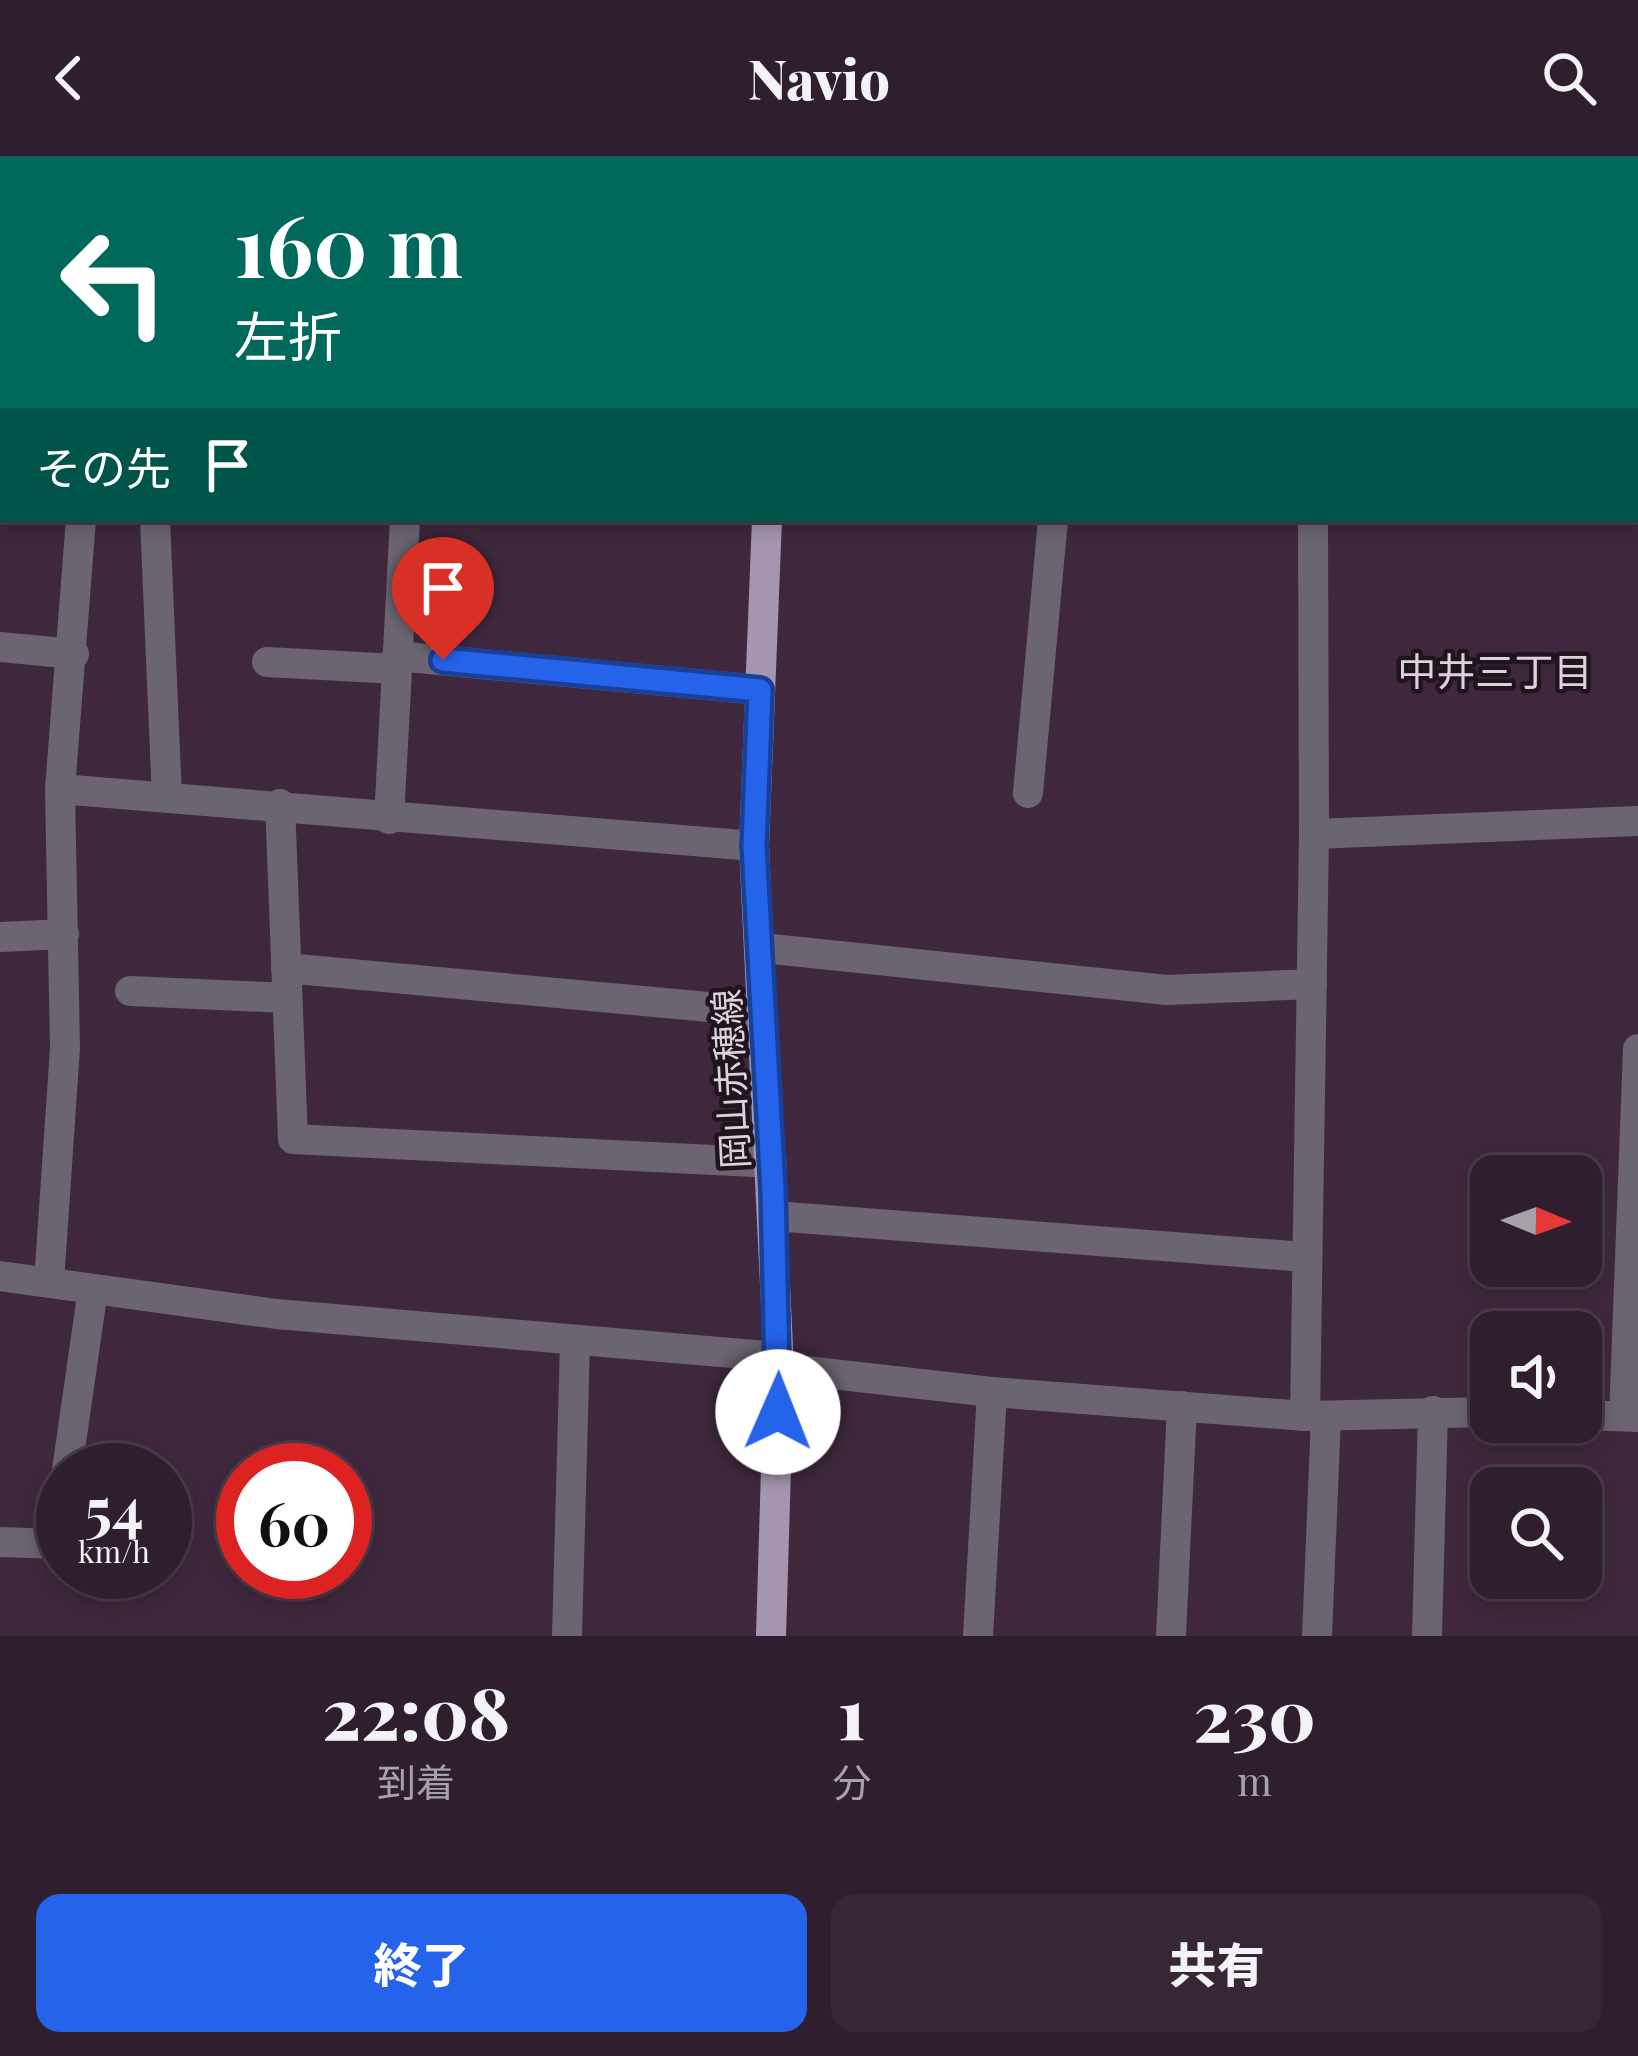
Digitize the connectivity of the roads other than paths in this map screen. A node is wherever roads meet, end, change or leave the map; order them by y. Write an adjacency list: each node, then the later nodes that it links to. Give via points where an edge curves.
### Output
1 (81, 522): 8 (street)
2 (155, 522): 14 (street)
3 (405, 522): 10 (street)
4 (767, 522): 11 (main road, 岡山赤穂線)
5 (1053, 522): 13 (street)
6 (1312, 522): 18 (street)
7 (0, 646): 8 (street)
8 (74, 655): 12 (street)
9 (267, 662): 10 (street)
10 (397, 662): 11 (street); 16 (street)
11 (760, 690): 19 (main road, 岡山赤穂線)
12 (60, 789): 14 (street); 20 (street)
13 (1028, 793)
14 (167, 798): 15 (street)
15 (280, 804): 16 (street); 23 (street)
16 (389, 819): 19 (street)
17 (1638, 821): 18 (street)
18 (1314, 834): 24 (street)
19 (754, 846): 22 (main road, 岡山赤穂線)
20 (64, 934): 21 (street); 32 (street)
21 (0, 937)
22 (762, 948): 24 (street, via 1167,990); 26 (main road, 岡山赤穂線)
23 (287, 983): 25 (street); 26 (street); 28 (street, via 293,1139)
24 (1312, 984): 30 (street)
25 (130, 991)
26 (763, 1012): 28 (main road, 岡山赤穂線)
27 (1638, 1049): 41 (street)
28 (772, 1163): 29 (main road, 岡山赤穂線)
29 (774, 1216): 30 (street); 35 (main road, 岡山赤穂線)
30 (1305, 1257): 40 (street)
31 (0, 1276): 32 (street)
32 (49, 1282): 33 (street)
33 (93, 1288): 34 (street, via 276,1315); 42 (street)
34 (575, 1343): 35 (street); 45 (street)
35 (779, 1362): 36 (street); 46 (main road, 岡山赤穂線)
36 (992, 1392): 37 (street); 47 (street)
37 (1182, 1406): 40 (street); 48 (street)
38 (1433, 1411): 39 (street); 40 (street); 50 (street)
39 (1470, 1412)
40 (1316, 1416): 49 (street)
41 (1631, 1417)
42 (71, 1443)
43 (0, 1542): 44 (street)
44 (36, 1543)
45 (567, 1636)
46 (771, 1636)
47 (978, 1636)
48 (1171, 1636)
49 (1317, 1636)
50 (1427, 1636)

